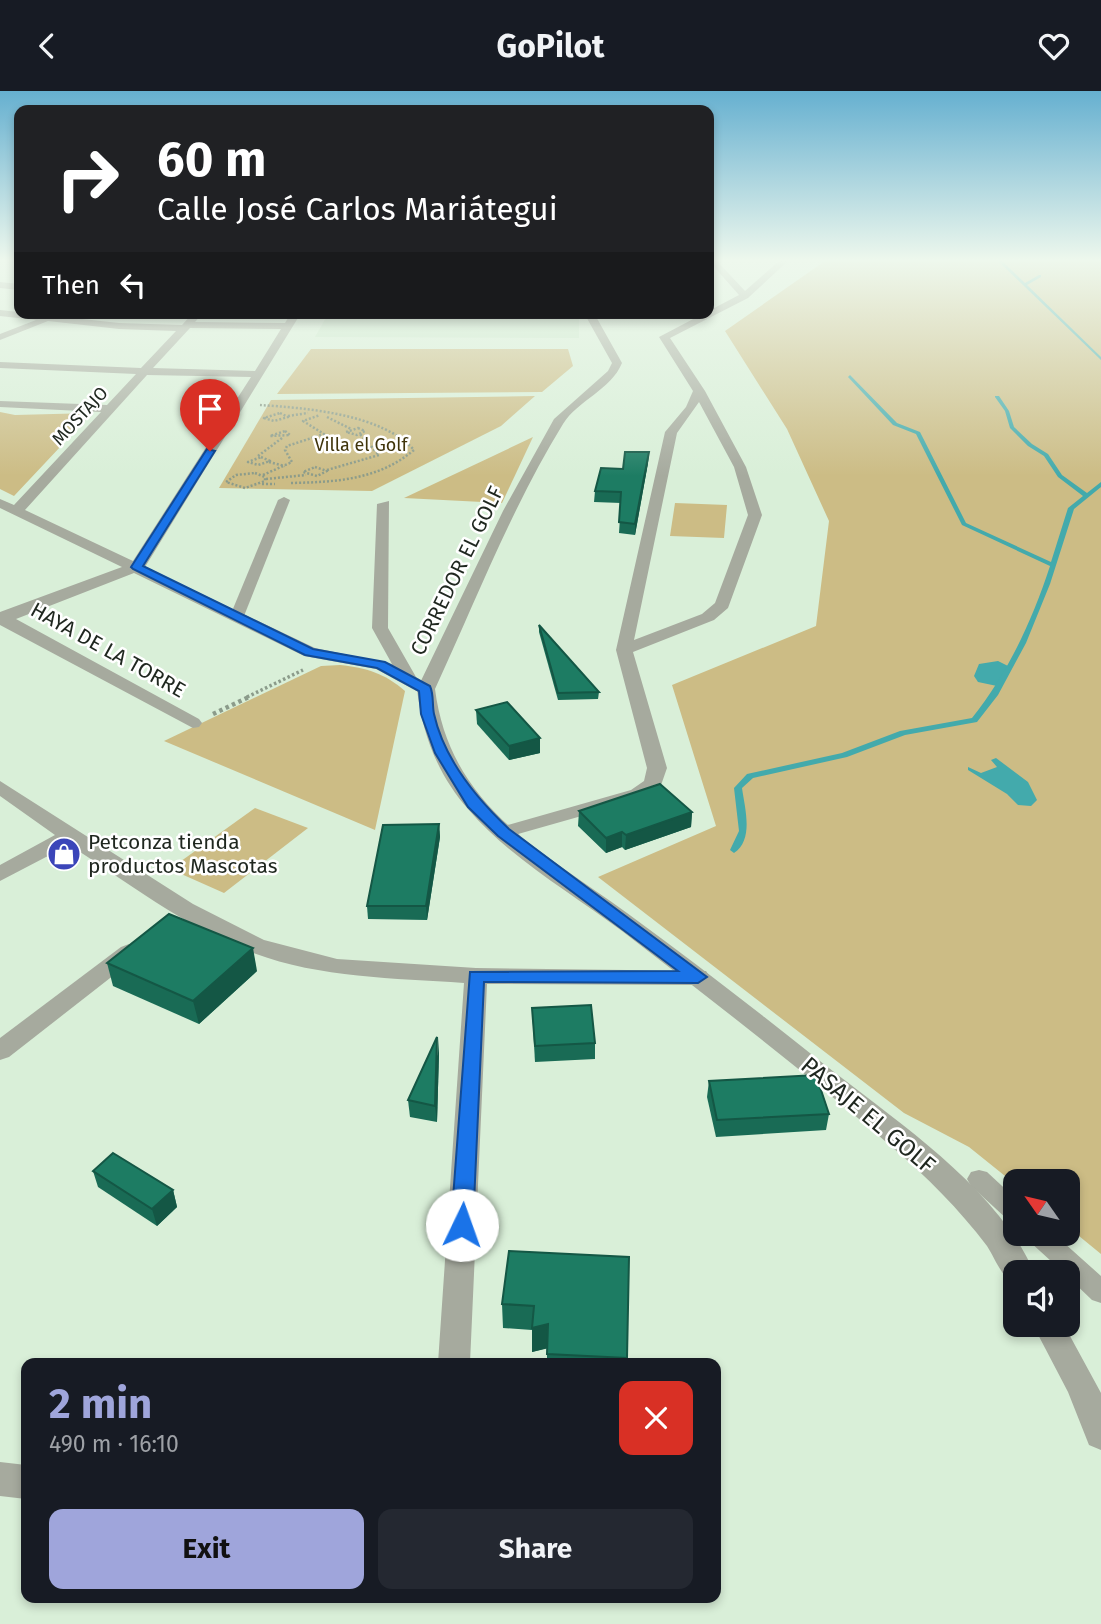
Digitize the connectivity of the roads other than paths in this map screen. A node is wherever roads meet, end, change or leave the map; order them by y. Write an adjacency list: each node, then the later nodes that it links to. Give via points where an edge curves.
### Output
1 (180, 333): 6 (street, MOSTAJO)
2 (284, 333): 7 (street)
3 (600, 333): 20 (street, CORREDOR EL GOLF, via 617,363 613,372 560,419 510,511)
4 (672, 333): 8 (street, via 664,337)
5 (0, 365): 6 (street)
6 (144, 372): 7 (street); 10 (street, MOSTAJO)
7 (258, 374): 15 (street)
8 (699, 391): 18 (street, via 671,432); 18 (street, via 740,467 755,515 722,605 708,617)
9 (0, 404): 10 (street)
10 (110, 409): 14 (street, MOSTAJO)
11 (284, 500): 16 (lane)
12 (0, 503): 14 (street)
13 (384, 504): 19 (street, via 380,628)
14 (16, 511): 15 (street)
15 (137, 567): 16 (street); 17 (street)
16 (237, 616): 19 (street, via 310,652 381,665)
17 (1, 619): 21 (street, HAYA DE LA TORRE)
18 (624, 650): 23 (street, via 657,768 653,784 638,794)
19 (409, 680): 20 (street)
20 (426, 689): 23 (street, CORREDOR EL GOLF, via 427,714 442,753 474,804)
21 (193, 723)
22 (0, 787): 24 (street)
23 (504, 832): 28 (street, CORREDOR EL GOLF)
24 (69, 836): 25 (street); 26 (street)
25 (0, 874)
26 (186, 909): 27 (street, via 256,946 337,967); 29 (street)
27 (476, 976): 28 (street); 36 (street)
28 (698, 977): 33 (street, PASAJE EL GOLF, via 887,1128 975,1208)
29 (0, 1051)
30 (979, 1179): 31 (lane)
31 (1003, 1201)
32 (1051, 1246): 34 (lane)
33 (1011, 1260)
34 (1101, 1292)
35 (1055, 1337): 37 (street, via 1082,1386)
36 (454, 1358)
37 (1101, 1434)
38 (0, 1479): 39 (street)
39 (21, 1481)

